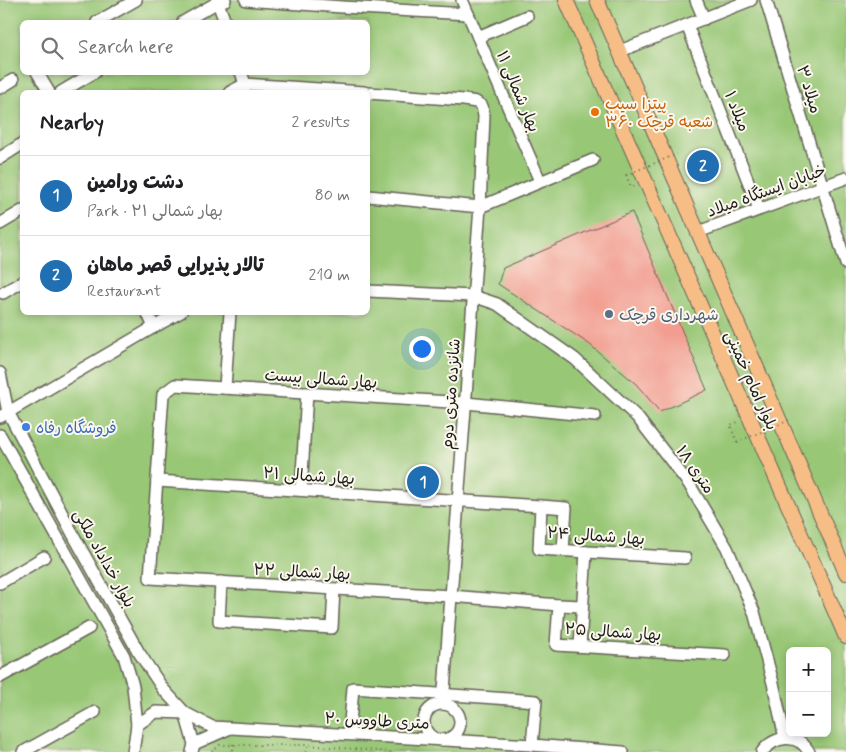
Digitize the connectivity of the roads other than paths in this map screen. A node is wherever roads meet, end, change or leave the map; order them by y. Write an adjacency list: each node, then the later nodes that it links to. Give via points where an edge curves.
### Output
1 (136, 0): 15 (street)
2 (246, 0): 11 (street)
3 (359, 0): 11 (street)
4 (462, 0): 12 (street, بهار شمالی ۱۱)
5 (566, 0): 75 (main road, بلوار امام خمینی)
6 (597, 0): 20 (main road, بلوار امام خمینی)
7 (696, 0): 14 (street)
8 (751, 0): 14 (street)
9 (766, 0): 36 (street, میلاد ۳)
10 (220, 1): 16 (street); 17 (street)
11 (342, 8): 12 (street)
12 (468, 14): 19 (street, بهار شمالی ۱۱)
13 (527, 16): 19 (street)
14 (704, 19): 18 (street)
15 (101, 20)
16 (186, 20)
17 (225, 20)
18 (687, 25): 20 (street); 39 (street, میلاد ۱)
19 (478, 37): 35 (street, بهار شمالی ۱۱)
20 (620, 51): 42 (main road, بلوار امام خمینی)
21 (40, 75): 27 (street)
22 (91, 75): 28 (street)
23 (242, 75): 26 (street)
24 (13, 80): 25 (street)
25 (0, 88)
26 (245, 88): 29 (street)
27 (47, 90)
28 (64, 90)
29 (304, 90)
30 (370, 93): 38 (street, شانزده متری دوم, via 464,100 482,106)
31 (20, 145): 32 (street)
32 (0, 158)
33 (593, 160): 35 (street)
34 (846, 178): 36 (street, خیابان ایستگاه میلاد)
35 (540, 181): 38 (street)
36 (822, 187): 39 (street, خیابان ایستگاه میلاد); 43 (street, میلاد ۳)
37 (370, 196): 38 (street)
38 (480, 207): 47 (street, شانزده متری دوم)
39 (759, 209): 42 (street, خیابان ایستگاه میلاد)
40 (20, 212): 41 (street)
41 (0, 224)
42 (698, 232): 67 (main road, بلوار امام خمینی)
43 (846, 264)
44 (20, 283): 46 (street)
45 (370, 292): 47 (street, ۱۸ متری)
46 (3, 293)
47 (474, 296): 55 (street, شانزده متری دوم); 85 (street, ۱۸ متری, via 497,304 574,359 637,417 689,484 727,548 754,612)
48 (148, 315): 51 (street)
49 (176, 315): 51 (street)
50 (230, 315): 53 (street)
51 (154, 327): 56 (street)
52 (0, 373): 56 (street, بلوار خداداد ملکی)
53 (225, 388): 54 (street, بهار شمالی بیست); 59 (street, بهار شمالی بیست, via 175,385 163,394)
54 (308, 393): 55 (street, بهار شمالی بیست); 60 (street)
55 (466, 403): 57 (street, بهار شمالی بیست); 61 (street, شانزده متری دوم)
56 (4, 415): 81 (street, بلوار خداداد ملکی, via 138,651 162,689)
57 (596, 416)
58 (0, 435): 82 (street, بلوار خداداد ملکی, via 124,656 133,686)
59 (157, 481): 60 (street, بهار شمالی ۲۱); 68 (street, بهار شمالی ۲۲, via 150,578)
60 (301, 490): 61 (street, بهار شمالی ۲۱)
61 (458, 500): 62 (street, بهار شمالی ۲۴); 71 (street, شانزده متری دوم)
62 (541, 506): 63 (street, بهار شمالی ۲۴, via 539,549); 63 (street, via 566,508)
63 (563, 550): 64 (street, بهار شمالی ۲۴)
64 (586, 552): 66 (street, بهار شمالی ۲۴); 73 (street)
65 (44, 557): 69 (street)
66 (685, 558)
67 (846, 573)
68 (221, 582): 70 (street, بهار شمالی ۲۲); 70 (street, via 219,621 313,627 332,628)
69 (0, 583)
70 (334, 589): 71 (street, بهار شمالی ۲۲)
71 (451, 596): 72 (street, بهار شمالی ۲۵); 79 (street, شانزده متری دوم)
72 (559, 605): 73 (street); 76 (street, بهار شمالی ۲۵, via 556,645)
73 (582, 606): 76 (street)
74 (90, 628): 78 (street)
75 (846, 637)
76 (580, 646): 77 (street, بهار شمالی ۲۵)
77 (725, 655)
78 (0, 677)
79 (444, 699): 84 (street, via 354,688); 86 (street, via 456,710 460,723 454,735); 86 (street, via 430,708 424,720 429,734); 87 (street, via 536,701)
80 (95, 712): 90 (street)
81 (185, 713): 82 (street, ۲۰ متری طاووس, via 156,712); 83 (street, ۲۰ متری طاووس, via 212,727); 88 (street, بلوار خداداد ملکی)
82 (137, 726): 91 (street, بلوار خداداد ملکی)
83 (229, 728): 84 (street, ۲۰ متری طاووس); 88 (street)
84 (350, 734): 86 (street, ۲۰ متری طاووس)
85 (785, 738): 89 (street); 95 (street, via 801,742)
86 (441, 740): 87 (street, ۲۰ متری طاووس); 92 (street)
87 (532, 745): 93 (street, ۲۰ متری طاووس)
88 (193, 748)
89 (764, 748): 94 (street)
90 (23, 752)
91 (133, 752)
92 (440, 752)
93 (623, 752)
94 (751, 752)
95 (809, 752)

